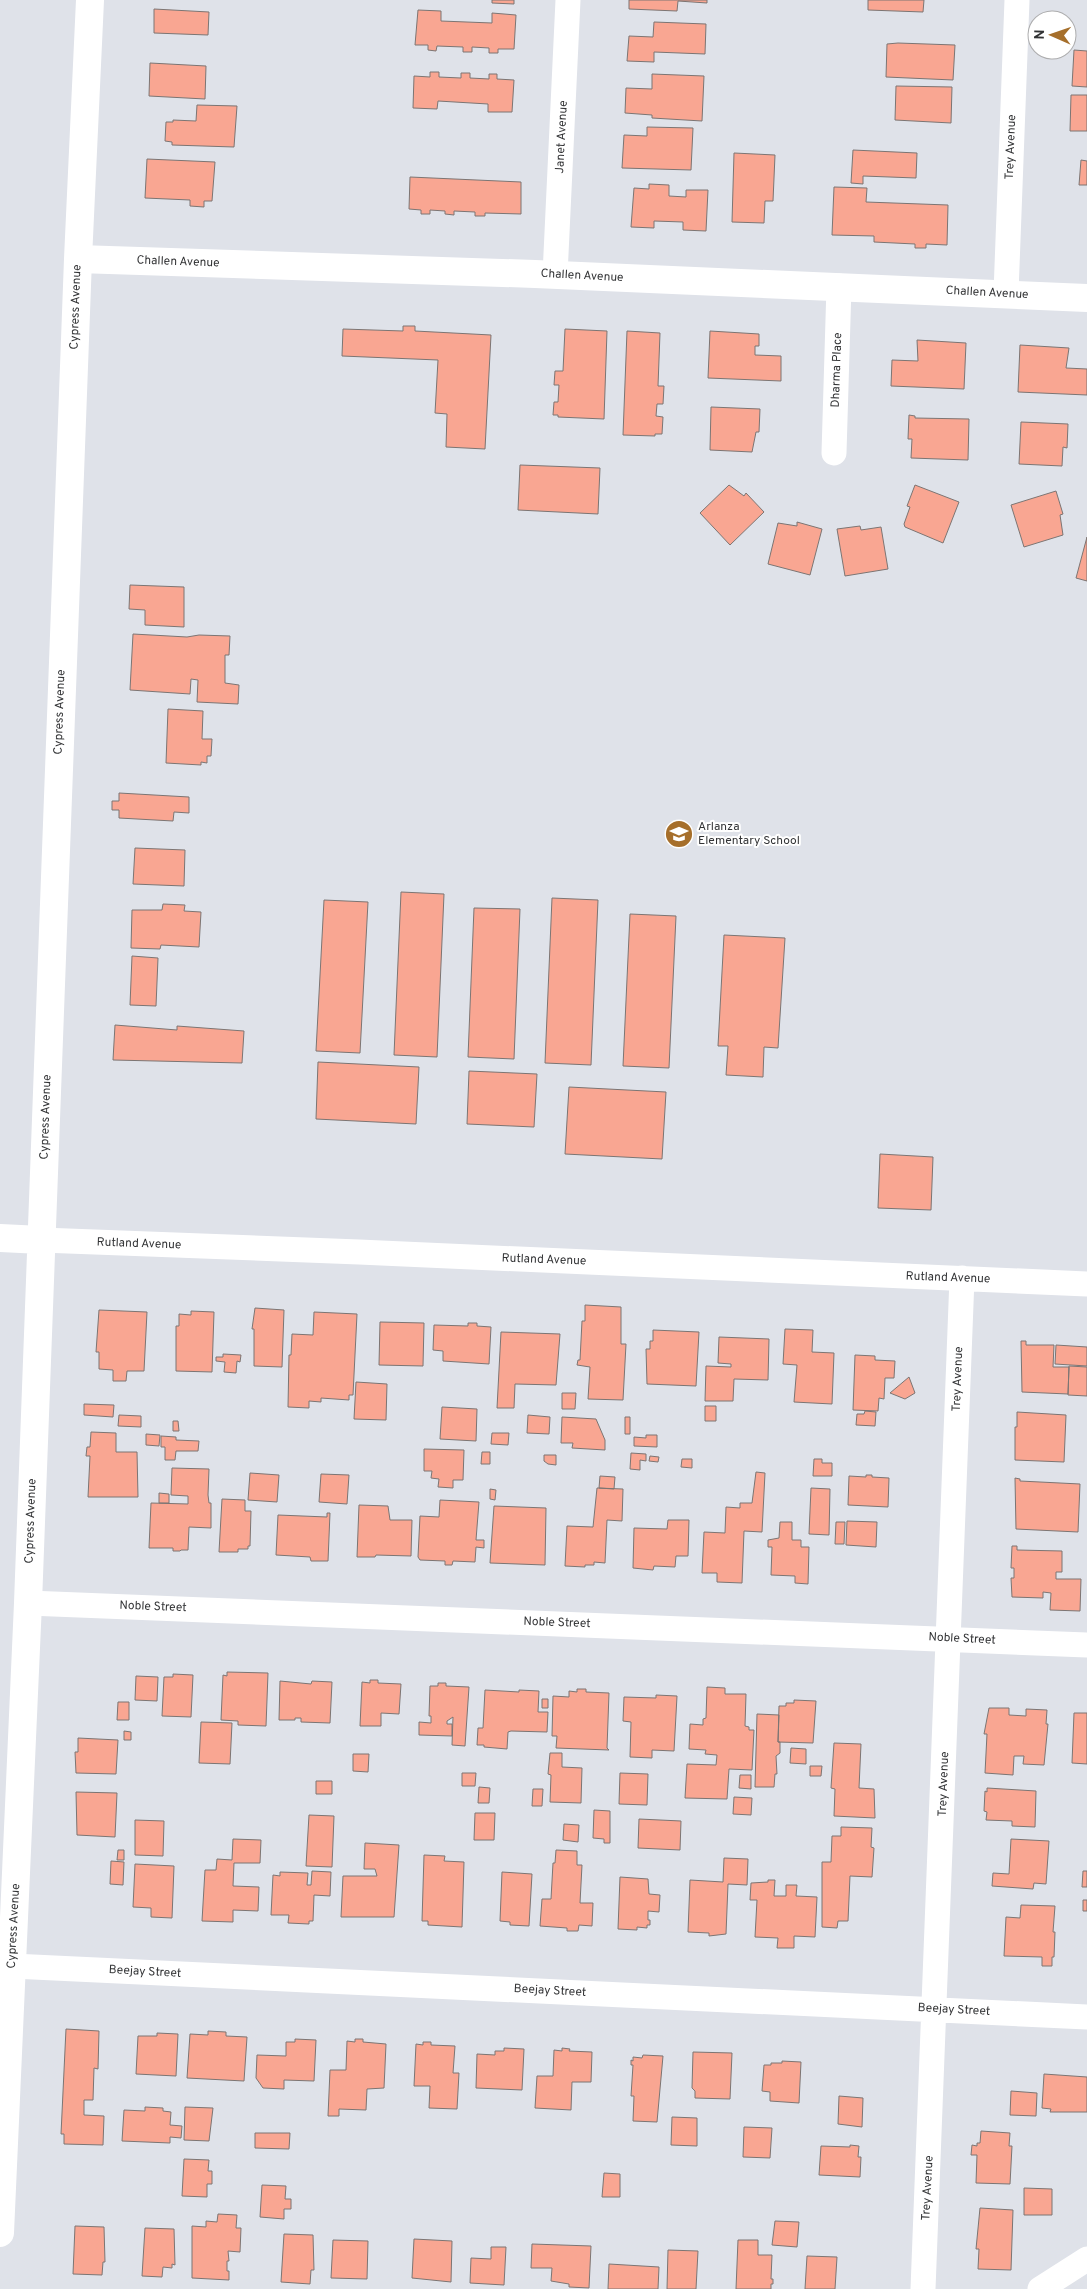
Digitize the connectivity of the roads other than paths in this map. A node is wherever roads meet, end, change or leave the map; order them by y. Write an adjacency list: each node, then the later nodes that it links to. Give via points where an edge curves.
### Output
1 (90, 0): 4 (street, Cypress Avenue)
2 (568, 0): 5 (street, Janet Avenue)
3 (1018, 0): 7 (street, Trey Avenue)
4 (78, 259): 5 (street, Challen Avenue); 11 (street, Cypress Avenue)
5 (556, 275): 6 (street, Challen Avenue)
6 (840, 286): 7 (street, Challen Avenue); 9 (street, Dharma Place)
7 (1006, 293): 8 (street, Challen Avenue)
8 (1087, 298)
9 (834, 453)
10 (0, 1238): 11 (street, Rutland Avenue)
11 (41, 1240): 12 (street, Rutland Avenue); 14 (street, Cypress Avenue)
12 (962, 1278): 13 (street, Rutland Avenue); 15 (street, Trey Avenue)
13 (1087, 1284)
14 (28, 1603): 15 (street, Noble Street); 17 (street, Cypress Avenue)
15 (949, 1638): 16 (street, Noble Street); 18 (street, Trey Avenue)
16 (1087, 1645)
17 (12, 1966): 18 (street, Beejay Street); 20 (street, Cypress Avenue)
18 (936, 2009): 19 (street, Beejay Street); 22 (street, Trey Avenue)
19 (1087, 2017)
20 (0, 2233)
21 (1087, 2260): 23 (street)
22 (923, 2289)
23 (1040, 2289)

